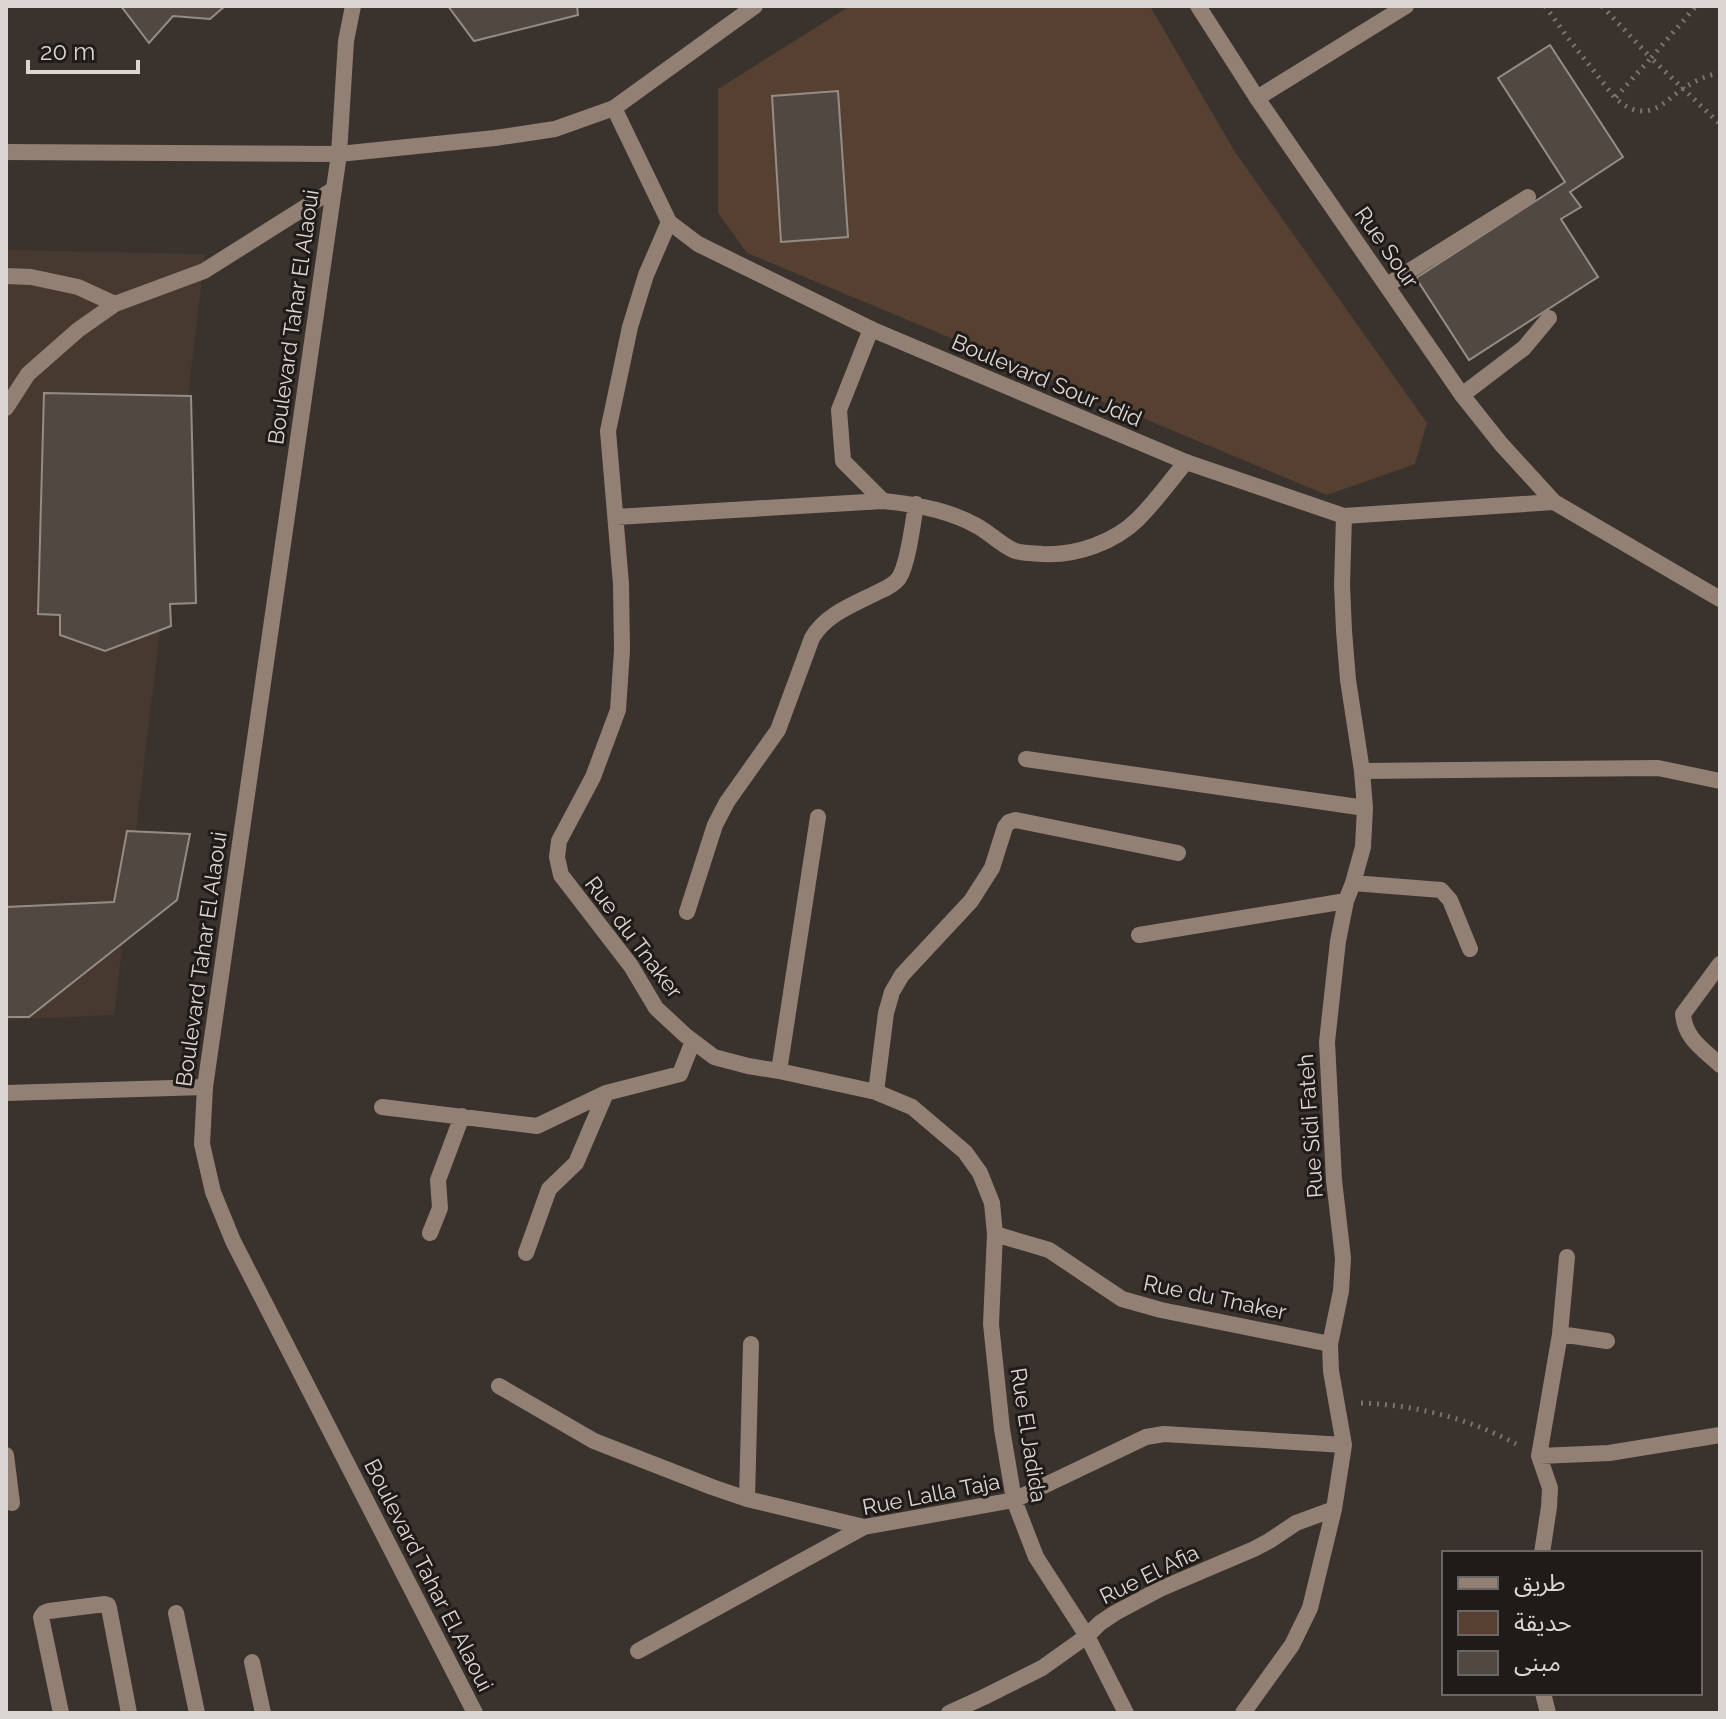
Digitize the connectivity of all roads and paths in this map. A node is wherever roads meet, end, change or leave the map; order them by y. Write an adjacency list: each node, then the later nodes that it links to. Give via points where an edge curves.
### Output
1 (353, 6): 16 (street, Boulevard Tahar El Alaoui)
2 (755, 6): 13 (street)
3 (1198, 6): 11 (street, Rue Sour)
4 (1406, 6): 11 (street)
5 (1545, 6): 12 (path)
6 (1602, 6): 8 (path)
7 (1696, 6): 8 (path)
8 (1651, 58): 10 (path); 12 (path)
9 (1720, 73): 10 (path)
10 (1683, 88): 12 (path, via 1647,111 1630,109); 14 (path)
11 (1257, 98): 21 (street, Rue Sour)
12 (1615, 98)
13 (614, 108): 16 (street, via 555,129); 19 (street, Boulevard Sour Jdid)
14 (1720, 124)
15 (6, 152): 16 (street)
16 (339, 154): 17 (street, Boulevard Tahar El Alaoui)
17 (334, 189): 22 (street, via 204,271); 49 (street, Boulevard Tahar El Alaoui)
18 (1528, 197): 21 (street)
19 (669, 222): 24 (street, Boulevard Sour Jdid, via 698,244); 32 (street, Rue du Tnaker, via 630,327 608,431)
20 (6, 276): 22 (street, via 78,287)
21 (1387, 285): 25 (street, Rue Sour)
22 (115, 304): 26 (street, via 28,374)
23 (1549, 318): 25 (street, via 1524,348)
24 (871, 329): 27 (street, Boulevard Sour Jdid); 28 (street, via 839,410 843,461)
25 (1462, 395): 29 (street, Rue Sour)
26 (6, 408)
27 (1186, 462): 30 (street, via 1139,518 1117,535 1058,555 1021,553 959,518); 31 (street, Boulevard Sour Jdid)
28 (883, 501): 30 (street); 32 (street)
29 (1554, 502): 31 (street, Boulevard Sour Jdid); 33 (street, Rue Sour)
30 (916, 504): 42 (street, via 901,575 833,615 812,638 778,730 715,825)
31 (1344, 516): 35 (street, Rue Sidi Fateh, via 1344,631)
32 (616, 517): 46 (street, Rue du Tnaker, via 622,650 618,710 593,777 559,841 557,857 561,875 631,966 656,1008)
33 (1720, 599)
34 (1026, 759): 37 (street)
35 (1362, 771): 36 (street, via 1658,768); 37 (street, Rue Sidi Fateh)
36 (1720, 781)
37 (1365, 808): 40 (street, Rue Sidi Fateh, via 1363,847)
38 (818, 817): 48 (street)
39 (1178, 853): 50 (street, via 1009,822 992,868 971,901 892,992)
40 (1353, 883): 41 (street, Rue Sidi Fateh); 44 (street, via 1441,890)
41 (1346, 901): 43 (street); 62 (street, Rue Sidi Fateh, via 1327,1042 1343,1258)
42 (687, 912)
43 (1139, 935)
44 (1470, 949)
45 (1720, 964): 47 (street, via 1683,1014 1690,1037)
46 (693, 1041): 48 (street, Rue du Tnaker, via 714,1057); 52 (street, via 680,1074)
47 (1720, 1065)
48 (779, 1071): 50 (street, Rue du Tnaker)
49 (205, 1087): 51 (street); 83 (street, Boulevard Tahar El Alaoui, via 202,1144 213,1192 233,1241)
50 (876, 1092): 56 (street, Rue du Tnaker, via 912,1107 965,1152 992,1203)
51 (6, 1093)
52 (606, 1093): 54 (street, via 537,1126); 57 (street, via 576,1163 549,1189)
53 (382, 1107): 54 (street)
54 (462, 1116): 55 (street, via 438,1180 440,1208)
55 (430, 1233)
56 (995, 1234): 62 (street, Rue du Tnaker, via 1049,1250 1122,1299); 70 (street, Rue El Jadida, via 991,1324)
57 (526, 1253)
58 (1567, 1257): 59 (street)
59 (1560, 1334): 60 (street); 68 (street)
60 (1607, 1341)
61 (751, 1344): 69 (street)
62 (1330, 1344): 64 (street, Rue Sidi Fateh)
63 (499, 1386): 69 (street, via 594,1441)
64 (1336, 1402): 66 (street, Rue Sidi Fateh); 68 (path, via 1459,1418)
65 (1720, 1435): 68 (street, via 1609,1453)
66 (1344, 1445): 70 (street, Rue Lalla Taja, via 1146,1437); 72 (street, Rue Sidi Fateh)
67 (6, 1455): 71 (street)
68 (1539, 1456): 74 (street, via 1550,1488)
69 (747, 1499): 73 (street)
70 (1014, 1500): 73 (street, Rue Lalla Taja); 76 (street, Rue El Jadida, via 1036,1557)
71 (12, 1503)
72 (1334, 1509): 76 (street, Rue El Afia, via 1160,1589 1115,1613); 86 (street, Rue Sidi Fateh, via 1310,1608 1292,1645)
73 (864, 1527): 77 (street, Rue Lalla Taja)
74 (1542, 1551)
75 (176, 1613): 81 (street)
76 (1087, 1636): 84 (street, Rue El Afia, via 1042,1668); 85 (street, Rue El Jadida)
77 (638, 1651)
78 (252, 1662): 82 (street)
79 (61, 1713): 80 (street, via 41,1617 49,1611 105,1604)
80 (129, 1713)
81 (197, 1713)
82 (263, 1713)
83 (475, 1713)
84 (949, 1713)
85 (1126, 1713)
86 (1243, 1713)

